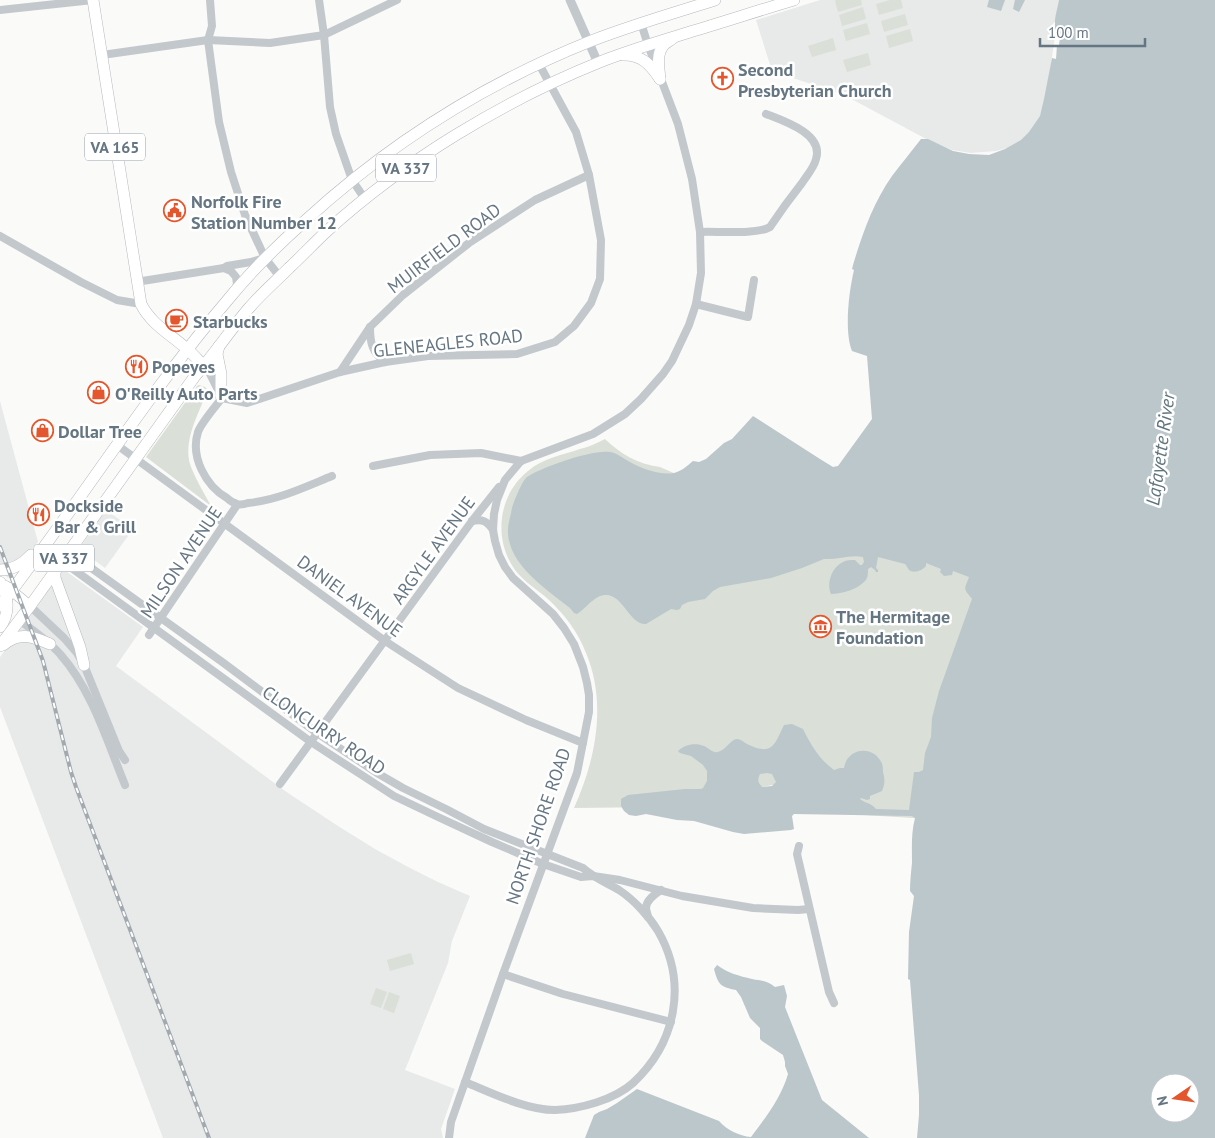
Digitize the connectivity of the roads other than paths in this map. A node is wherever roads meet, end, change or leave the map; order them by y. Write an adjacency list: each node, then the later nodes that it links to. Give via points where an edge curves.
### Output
1 (93, 0): 9 (street); 16 (main road, VA 165)
2 (210, 0): 13 (street, via 212,26)
3 (319, 0): 11 (street)
4 (396, 0): 11 (street)
5 (570, 0): 14 (street)
6 (715, 0): 10 (main road, VA 337)
7 (794, 0): 8 (main road, VA 337)
8 (777, 3): 12 (main road, VA 337)
9 (0, 10)
10 (641, 23): 14 (main road, VA 337); 15 (street, NORTH SHORE ROAD)
11 (324, 35): 13 (street, via 270,43); 24 (street, via 330,107)
12 (673, 37): 15 (main road, VA 337); 20 (main road, via 661,50)
13 (208, 40): 16 (street); 28 (street, via 219,122 231,172)
14 (589, 42): 18 (street); 19 (main road, VA 337)
15 (648, 45): 17 (main road, VA 337); 20 (street, NORTH SHORE ROAD)
16 (102, 55): 32 (main road, VA 165)
17 (618, 55): 18 (main road, VA 337); 20 (main road, via 639,58)
18 (598, 63): 21 (main road, VA 337)
19 (539, 64): 21 (street, GLENEAGLES ROAD); 24 (main road, VA 337, via 476,96)
20 (660, 78): 26 (street, NORTH SHORE ROAD, via 688,158)
21 (550, 84): 23 (street, GLENEAGLES ROAD, via 576,132); 25 (main road, VA 337, via 445,142)
22 (766, 114): 26 (street, via 807,134 816,147 814,165 766,230)
23 (589, 175): 36 (street, MUIRFIELD ROAD, via 535,200 469,243 403,295); 39 (street, GLENEAGLES ROAD, via 601,240 600,279 591,303 574,326 555,342 517,354 428,356)
24 (352, 180): 25 (street); 28 (main road, VA 337)
25 (365, 199): 30 (main road, VA 337)
26 (700, 232): 35 (street, NORTH SHORE ROAD, via 701,273)
27 (0, 236): 34 (street, via 118,300)
28 (265, 258): 29 (street); 30 (street); 33 (main road, VA 337)
29 (224, 268): 32 (street); 33 (street, via 236,277)
30 (280, 277): 37 (main road, VA 337)
31 (754, 280): 35 (street, via 748,316)
32 (136, 282): 34 (main road, VA 165)
33 (232, 293): 38 (main road, VA 337)
34 (140, 304): 38 (main road, VA 165, via 153,322)
35 (696, 304): 45 (street, NORTH SHORE ROAD, via 672,361 642,399 625,414 592,434)
36 (370, 327): 39 (street, via 371,344); 41 (street, MUIRFIELD ROAD)
37 (220, 344): 40 (main road, VA 337); 42 (main road, via 217,354)
38 (187, 349): 40 (main road, VA 165); 43 (main road, VA 337)
39 (385, 362): 41 (street, GLENEAGLES ROAD)
40 (204, 366): 42 (street); 44 (main road, VA 337)
41 (340, 372): 42 (street, GLENEAGLES ROAD, via 247,403)
42 (222, 397): 50 (street, via 200,426 196,445 206,480 218,493)
43 (117, 445): 44 (street, DANIEL AVENUE); 48 (main road, VA 337)
44 (135, 459): 52 (street, DANIEL AVENUE); 54 (main road, VA 337)
45 (521, 461): 46 (street, via 481,453 430,455); 49 (street, NORTH SHORE ROAD)
46 (373, 466)
47 (332, 476): 50 (street, via 273,499)
48 (93, 479): 55 (main road, via 78,490 26,561 11,569); 57 (main road, VA 337)
49 (505, 480): 51 (street, ARGYLE AVENUE); 53 (street, NORTH SHORE ROAD, via 497,500)
50 (237, 505): 52 (street, MILSON AVENUE)
51 (472, 521): 53 (street, via 488,523); 64 (street, ARGYLE AVENUE)
52 (225, 524): 59 (street, MILSON AVENUE); 64 (street, DANIEL AVENUE)
53 (493, 530): 70 (street, NORTH SHORE ROAD, via 499,555 512,578 554,614 579,655 589,695)
54 (62, 561): 58 (main road, VA 337); 59 (street, CLONCURRY ROAD); 62 (street, CLONCURRY ROAD); 67 (main road, via 56,578)
55 (0, 570)
56 (0, 582): 57 (main road, via 4,588)
57 (4, 602): 58 (main road); 60 (main road); 61 (main road, via 6,617)
58 (30, 606): 60 (main road, VA 337); 67 (street, via 64,638)
59 (161, 618): 62 (street, MILSON AVENUE); 68 (street, CLONCURRY ROAD)
60 (19, 620): 65 (street); 66 (main road, VA 337)
61 (0, 627)
62 (154, 628): 63 (street, MILSON AVENUE); 69 (street, CLONCURRY ROAD)
63 (148, 635)
64 (385, 641): 68 (street, ARGYLE AVENUE); 70 (street, DANIEL AVENUE, via 458,688)
65 (50, 644): 66 (main road, via 18,637); 73 (street, via 82,684)
66 (0, 647)
67 (84, 665): 71 (street)
68 (318, 733): 69 (street, ARGYLE AVENUE); 75 (street, CLONCURRY ROAD, via 403,788 484,829)
69 (311, 742): 72 (street, ARGYLE AVENUE); 76 (street, CLONCURRY ROAD, via 394,796 471,834)
70 (583, 743): 75 (street, NORTH SHORE ROAD, via 577,773)
71 (125, 760)
72 (280, 784)
73 (125, 785)
74 (799, 846): 79 (street)
75 (547, 854): 76 (street, NORTH SHORE ROAD); 77 (street, CLONCURRY ROAD, via 584,868)
76 (543, 864): 77 (street, CLONCURRY ROAD, via 581,877); 81 (street, NORTH SHORE ROAD)
77 (593, 876): 78 (street, CLONCURRY ROAD); 80 (street, via 619,891)
78 (661, 890): 79 (street, CLONCURRY ROAD, via 753,908); 80 (street, via 648,902)
79 (809, 909): 82 (street)
80 (649, 920): 83 (street, via 664,942 673,972 675,1000)
81 (503, 974): 83 (street, via 563,994); 84 (street, NORTH SHORE ROAD)
82 (834, 1003)
83 (671, 1022): 84 (street, via 647,1068 632,1084 597,1103 554,1110 514,1102)
84 (465, 1082): 85 (street, NORTH SHORE ROAD)
85 (449, 1138)

